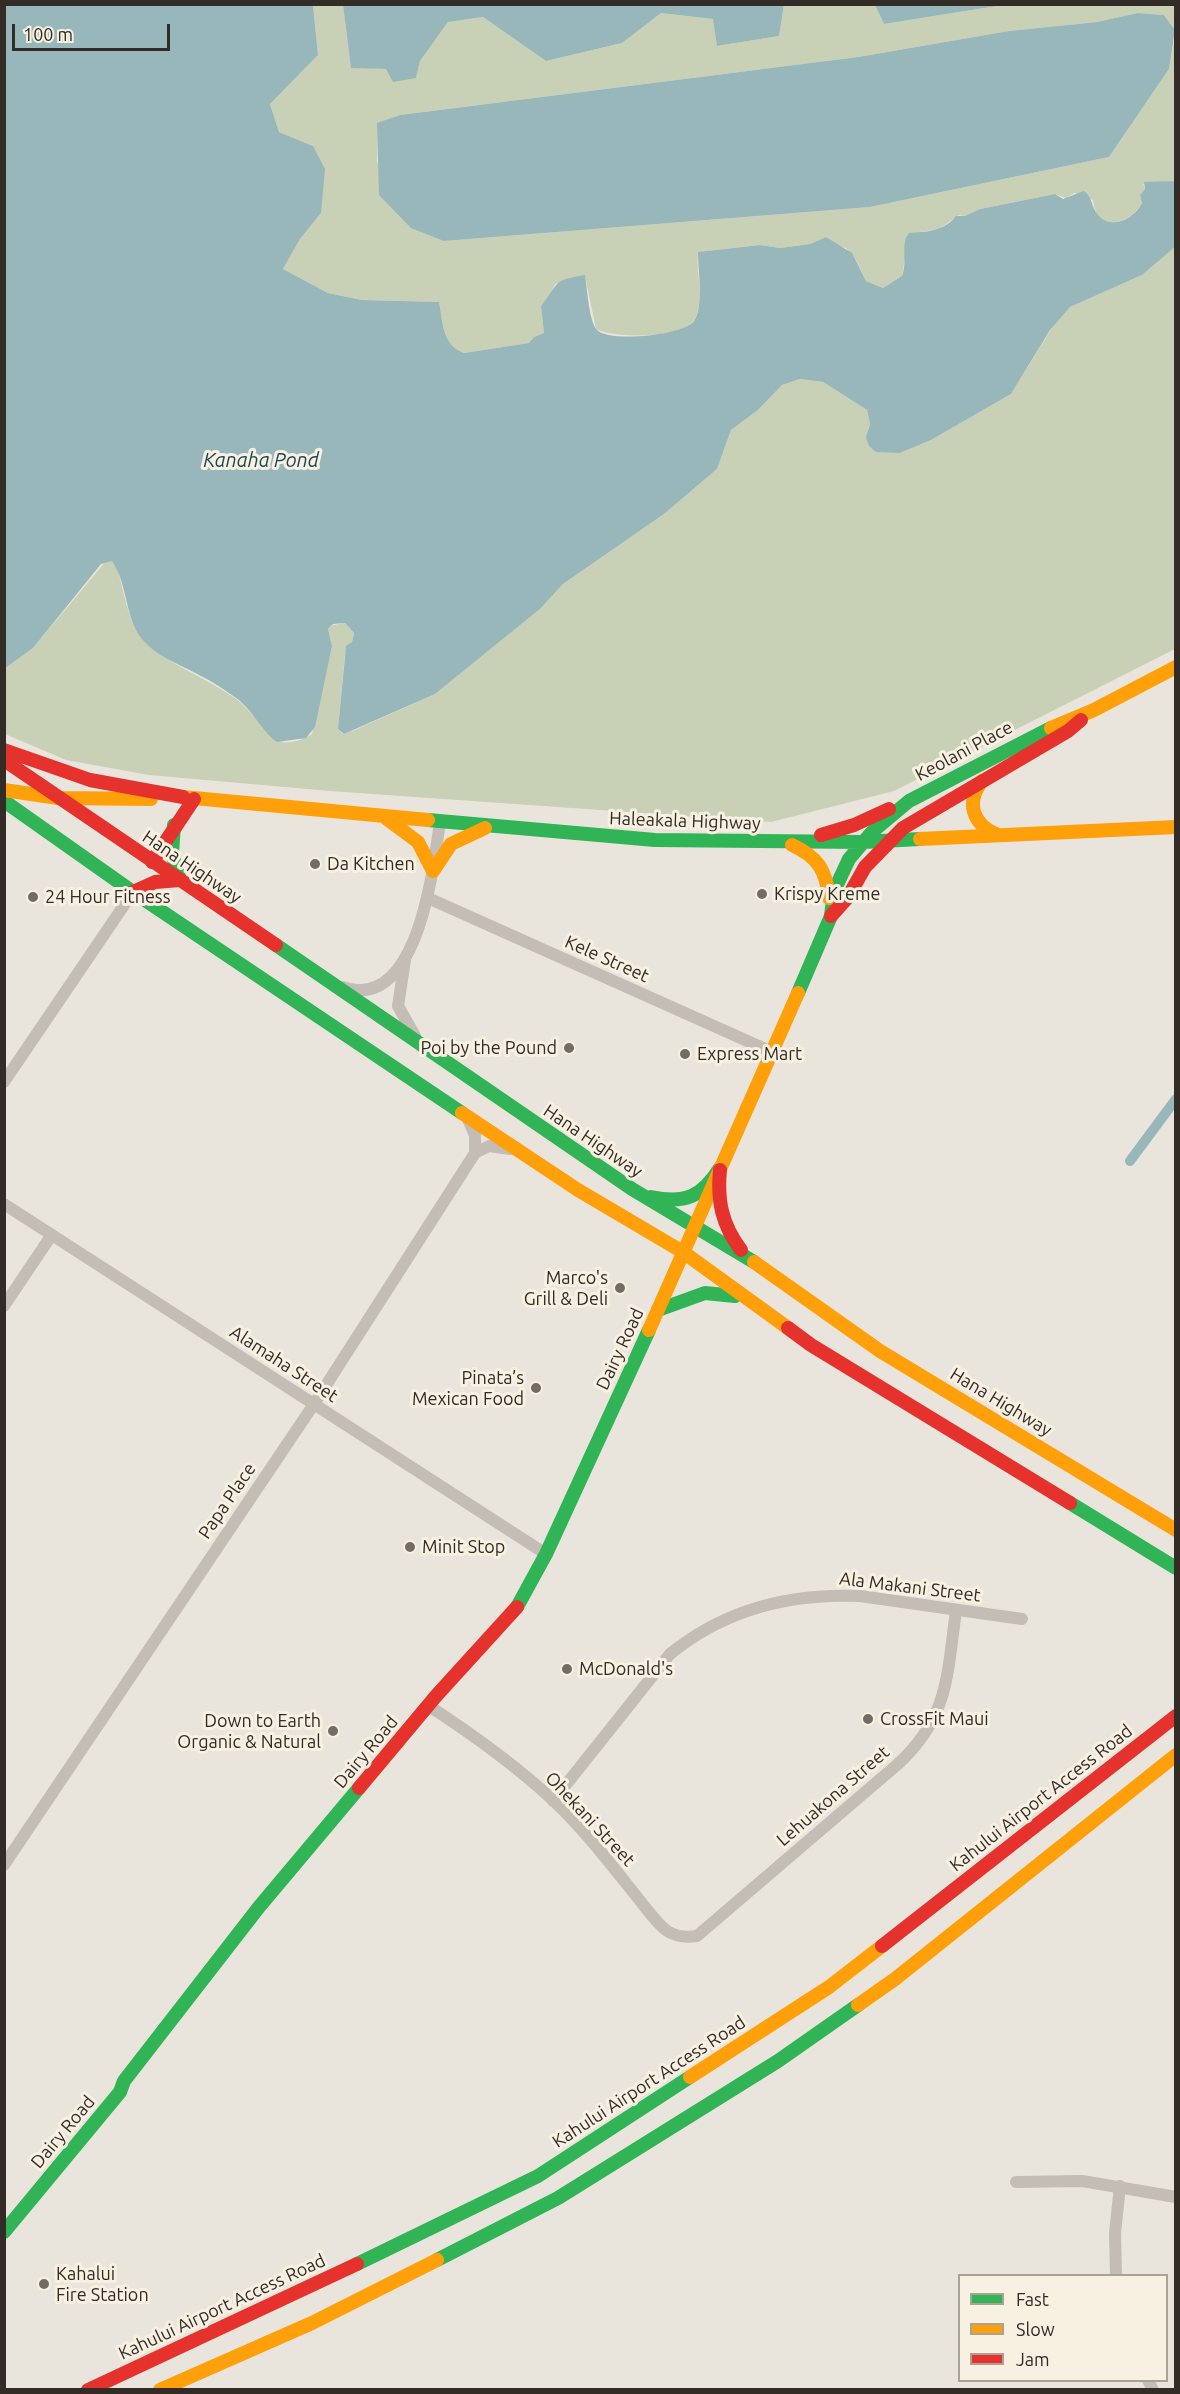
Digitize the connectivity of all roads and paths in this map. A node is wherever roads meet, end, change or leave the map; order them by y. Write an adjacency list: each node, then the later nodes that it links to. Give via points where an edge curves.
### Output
1 (1176, 667): 2 (main road, Keolani Place)
2 (1094, 710): 4 (main road, Keolani Place, via 1063,721); 6 (main road, Keolani Place, via 1068,731)
3 (4, 750): 9 (main road, Haleakala Highway, via 90,780)
4 (1001, 753): 11 (main road, Keolani Place); 17 (main road, via 980,773 907,814 903,820)
5 (4, 760): 8 (main road, Hana Highway)
6 (984, 779): 17 (main road, Keolani Place); 18 (main road, via 972,797 973,813 984,828)
7 (4, 790): 8 (main road, Haleakala Highway)
8 (58, 798): 9 (main road, Haleakala Highway); 22 (main road, Hana Highway)
9 (194, 799): 12 (main road, Haleakala Highway); 14 (main road)
10 (4, 801): 25 (main road)
11 (909, 801): 20 (main road, Keolani Place); 21 (main road, via 847,828)
12 (384, 817): 13 (main road, Haleakala Highway); 23 (main road, via 418,842)
13 (440, 822): 15 (main road, Haleakala Highway); 23 (street)
14 (174, 825): 22 (main road); 24 (main road, via 172,853)
15 (490, 826): 21 (main road, Haleakala Highway, via 655,840); 23 (main road, via 451,844)
16 (1176, 827): 18 (main road, Haleakala Highway)
17 (904, 834): 18 (main road, Haleakala Highway); 19 (main road, Haleakala Highway)
18 (1002, 835)
19 (888, 840): 20 (main road, Haleakala Highway); 27 (main road)
20 (863, 842): 21 (main road, Haleakala Highway); 27 (main road, via 849,859 834,891)
21 (789, 843): 27 (main road, via 812,855 824,868)
22 (152, 862): 24 (main road, Hana Highway); 25 (main road)
23 (433, 871): 26 (street)
24 (180, 880): 25 (main road, via 155,882); 29 (main road, Hana Highway)
25 (133, 892): 32 (street); 33 (main road)
26 (428, 898): 28 (street); 31 (street, Kele Street)
27 (831, 916): 31 (main road)
28 (405, 959): 29 (street, via 389,979 373,989 358,991); 30 (street, via 398,1006)
29 (334, 984): 30 (main road, Hana Highway)
30 (424, 1046): 37 (main road, Hana Highway)
31 (772, 1052): 36 (main road)
32 (4, 1082)
33 (460, 1112): 34 (main road); 35 (street, via 474,1131)
34 (517, 1150): 35 (street, via 493,1146); 41 (main road)
35 (475, 1153): 46 (street, Papa Place)
36 (720, 1168): 37 (main road, via 707,1188 683,1198 654,1198); 39 (main road); 42 (main road, via 721,1218 729,1236)
37 (632, 1189): 39 (main road, Hana Highway)
38 (4, 1204): 40 (street, Alamaha Street)
39 (695, 1226): 41 (main road, Dairy Road); 42 (main road, Hana Highway)
40 (51, 1236): 44 (street); 46 (street, Alamaha Street)
41 (683, 1252): 43 (main road); 45 (main road, Dairy Road)
42 (751, 1260): 48 (main road, Hana Highway, via 880,1351)
43 (753, 1305): 45 (main road, via 712,1291); 47 (main road, via 811,1345)
44 (4, 1306)
45 (658, 1310): 49 (main road, Dairy Road)
46 (314, 1404): 49 (street, Alamaha Street); 58 (street, Papa Place)
47 (997, 1456): 50 (main road); 51 (main road, via 1062,1510)
48 (1176, 1530)
49 (546, 1554): 54 (main road, Dairy Road, via 515,1609)
50 (1176, 1568)
51 (1176, 1582)
52 (956, 1611): 53 (street, Ala Makani Street); 57 (street, Ala Makani Street, via 833,1594 794,1597 735,1614 693,1635 670,1654); 59 (street, Lehuakona Street, via 943,1695 923,1740 697,1935)
53 (1022, 1619)
54 (429, 1706): 57 (street, Ohekani Street, via 463,1728); 63 (main road, Dairy Road, via 259,1907 124,2081 120,2092)
55 (1176, 1716): 65 (main road, Kahului Airport Access Road, via 829,1987 538,2176 297,2294)
56 (1176, 1755): 66 (main road, via 895,1979 778,2061 578,2186 312,2323)
57 (553, 1801): 59 (street, Ohekani Street, via 661,1927 680,1938)
58 (4, 1865)
59 (689, 1937)
60 (1016, 2182): 61 (street, via 1082,2181)
61 (1120, 2186): 62 (street); 64 (street, via 1114,2233)
62 (1176, 2197)
63 (4, 2232)
64 (1116, 2274)
65 (88, 2390)
66 (160, 2390)

